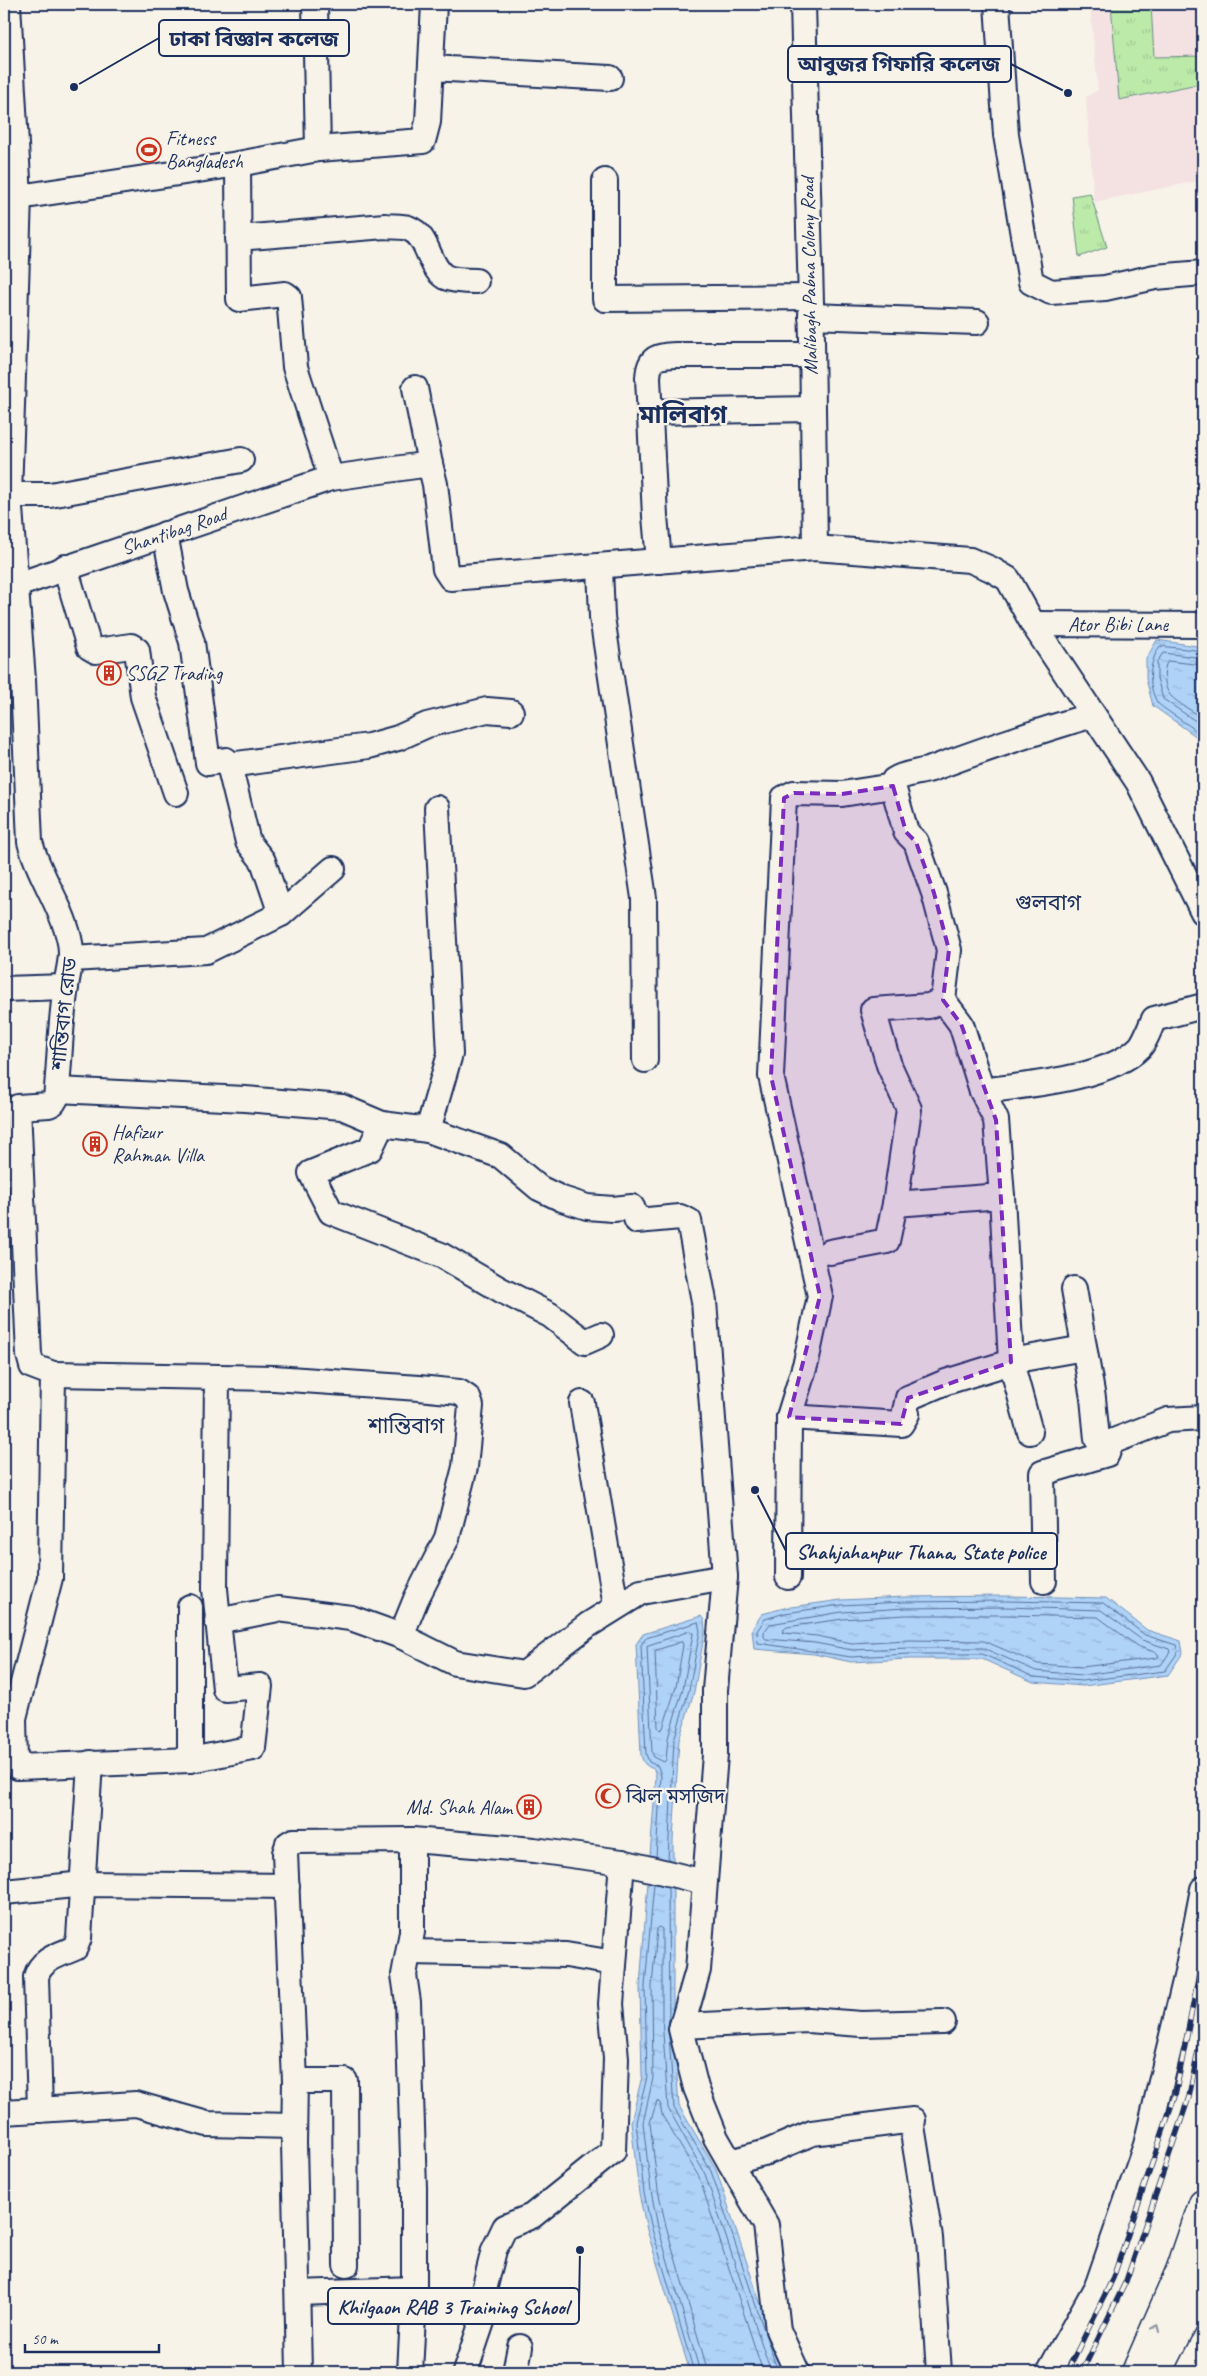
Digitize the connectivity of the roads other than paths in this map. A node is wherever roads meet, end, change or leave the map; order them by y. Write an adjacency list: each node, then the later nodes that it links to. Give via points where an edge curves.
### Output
1 (8, 4): 11 (street, শান্তিবাগ রোড)
2 (315, 4): 8 (street)
3 (434, 4): 6 (street)
4 (803, 4): 15 (street, Malibagh Pabna Colony Road)
5 (997, 4): 13 (street, via 1006,135 1030,282 1052,292 1104,288 1155,277)
6 (431, 68): 7 (street); 8 (street, via 428,122 423,141)
7 (610, 78)
8 (318, 149): 9 (street)
9 (238, 164): 11 (street); 12 (street)
10 (605, 181): 15 (street, via 605,299)
11 (19, 197): 20 (street, শান্তিবাগ রোড)
12 (238, 238): 14 (street, via 385,226 408,228 422,239 444,276); 24 (street, via 239,299 285,294 291,302 295,367)
13 (1203, 273)
14 (476, 281)
15 (810, 306): 16 (street); 17 (street, Malibagh Pabna Colony Road)
16 (977, 322)
17 (811, 355): 19 (street, Malibagh Pabna Colony Road); 21 (street, via 677,355 656,358 649,365)
18 (415, 388): 23 (street)
19 (812, 409): 21 (street); 27 (street, Malibagh Pabna Colony Road)
20 (7, 412): 25 (street, শান্তিবাগ রোড)
21 (650, 412): 28 (street)
22 (242, 460): 25 (street, via 50,495)
23 (430, 464): 24 (street, Shantibag Road); 29 (street, via 436,484 445,569 451,578)
24 (331, 478): 26 (street, Shantibag Road)
25 (9, 495): 31 (street, শান্তিবাগ রোড)
26 (165, 534): 30 (street, Shantibag Road); 37 (street, via 176,591 192,642 208,764 226,760)
27 (815, 548): 28 (street); 32 (street, via 970,560 1008,579)
28 (659, 561): 29 (street)
29 (600, 567): 49 (street, via 602,617 644,898)
30 (65, 568): 31 (street, Shantibag Road); 39 (street, via 89,648 96,651 131,646 137,650 143,697)
31 (18, 585): 36 (street, শান্তিবাগ রোড)
32 (1033, 624): 33 (street, Ator Bibi Lane); 35 (street)
33 (1203, 625)
34 (511, 712): 37 (street, via 487,710 427,725 369,746)
35 (1093, 715): 38 (street, via 1003,742 922,772 900,776 894,780); 42 (street, via 1138,782)
36 (14, 735): 44 (street, শান্তিবাগ রোড, via 30,842 70,939)
37 (229, 765): 43 (street, via 248,842 263,861)
38 (893, 786): 47 (street, via 906,832 916,842 934,892 949,950); 66 (street, via 842,794 794,793 784,798 771,1076 820,1296 806,1362)
39 (176, 793)
40 (437, 808): 54 (street, via 450,1054)
41 (333, 869): 43 (street)
42 (1203, 912)
43 (281, 914): 44 (street, via 206,951)
44 (72, 959): 45 (street, শান্তিবাগ রোড)
45 (66, 987): 46 (street); 51 (street, শান্তিবাগ রোড)
46 (4, 989)
47 (943, 1000): 50 (street, via 962,1024); 56 (street, via 929,1006 873,1010 889,1064 909,1109)
48 (1203, 1006): 50 (street, via 1154,1019 1140,1046 1115,1063 1067,1080)
49 (645, 1060)
50 (982, 1091): 55 (street, via 996,1120)
51 (55, 1096): 52 (street); 53 (street, via 245,1099 342,1107)
52 (11, 1107): 57 (street)
53 (382, 1124): 54 (street); 60 (street, via 370,1149 311,1173 331,1212 441,1255 550,1315 585,1342)
54 (428, 1130): 70 (street, via 501,1156 539,1188 562,1199 587,1207 632,1207 637,1221 680,1217 688,1221 704,1301)
55 (1002, 1196): 56 (street); 62 (street)
56 (895, 1204): 58 (street, via 887,1241)
57 (14, 1235): 63 (street, via 32,1366)
58 (830, 1252)
59 (1074, 1289): 61 (street)
60 (602, 1335)
61 (1084, 1348): 62 (street); 69 (street, via 1097,1439 1103,1443)
62 (1011, 1361): 66 (street, via 908,1398 907,1414 901,1424); 68 (street)
63 (53, 1374): 64 (street); 77 (street, via 50,1578)
64 (217, 1377): 75 (street); 76 (street, via 419,1388 459,1392 468,1398 471,1406 465,1468 447,1538)
65 (582, 1403): 73 (street)
66 (789, 1417): 71 (street)
67 (1203, 1418): 69 (street, via 1168,1420)
68 (1030, 1432)
69 (1111, 1442): 72 (street, via 1107,1454 1042,1473)
70 (725, 1577): 73 (street, via 641,1592); 82 (street)
71 (788, 1577)
72 (1044, 1581)
73 (616, 1606): 76 (street, via 524,1674 455,1663)
74 (190, 1607): 78 (street)
75 (217, 1621): 76 (street, via 278,1609 351,1618); 78 (street, via 226,1689 260,1686 253,1748)
76 (401, 1636)
77 (9, 1718): 79 (street, via 18,1767)
78 (190, 1760): 79 (street)
79 (90, 1763): 83 (street)
80 (412, 1840): 81 (street, via 534,1850); 84 (street, via 293,1840 285,1852); 87 (street)
81 (622, 1862): 82 (street); 88 (street)
82 (704, 1882): 90 (street, via 698,1970)
83 (84, 1884): 84 (street); 86 (street); 92 (street, via 79,1938 75,1948 49,1959 38,1968 36,1978)
84 (287, 1886): 91 (street)
85 (1203, 1889): 108 (street, via 1186,1977 1146,2145 1098,2284)
86 (4, 1892)
87 (409, 1952): 88 (street, via 566,1955); 99 (street, via 404,1975 408,2002 414,2188)
88 (614, 1963): 104 (street, via 611,2004 616,2058 613,2151 532,2216 505,2227 494,2250 484,2313)
89 (943, 2022): 90 (street, via 861,2024 808,2020)
90 (682, 2026): 95 (street, via 696,2088 716,2138)
91 (295, 2081): 94 (street); 97 (street, via 345,2081)
92 (40, 2110): 93 (street); 94 (street, via 136,2104 207,2124)
93 (4, 2112)
94 (294, 2126): 100 (street)
95 (730, 2162): 106 (street, via 766,2225 778,2330); 107 (street, via 767,2152 812,2133 913,2120 930,2238)
96 (1203, 2204): 109 (main road, one-way to 96, via 1180,2271)
97 (346, 2265)
98 (1203, 2272): 110 (main road, via 1183,2323)
99 (414, 2290): 100 (street); 103 (street)
100 (298, 2293): 102 (street)
101 (520, 2347): 105 (street)
102 (300, 2372)
103 (410, 2372)
104 (465, 2372)
105 (515, 2372)
106 (798, 2372)
107 (939, 2372)
108 (1049, 2372)
109 (1136, 2372)
110 (1158, 2372)

